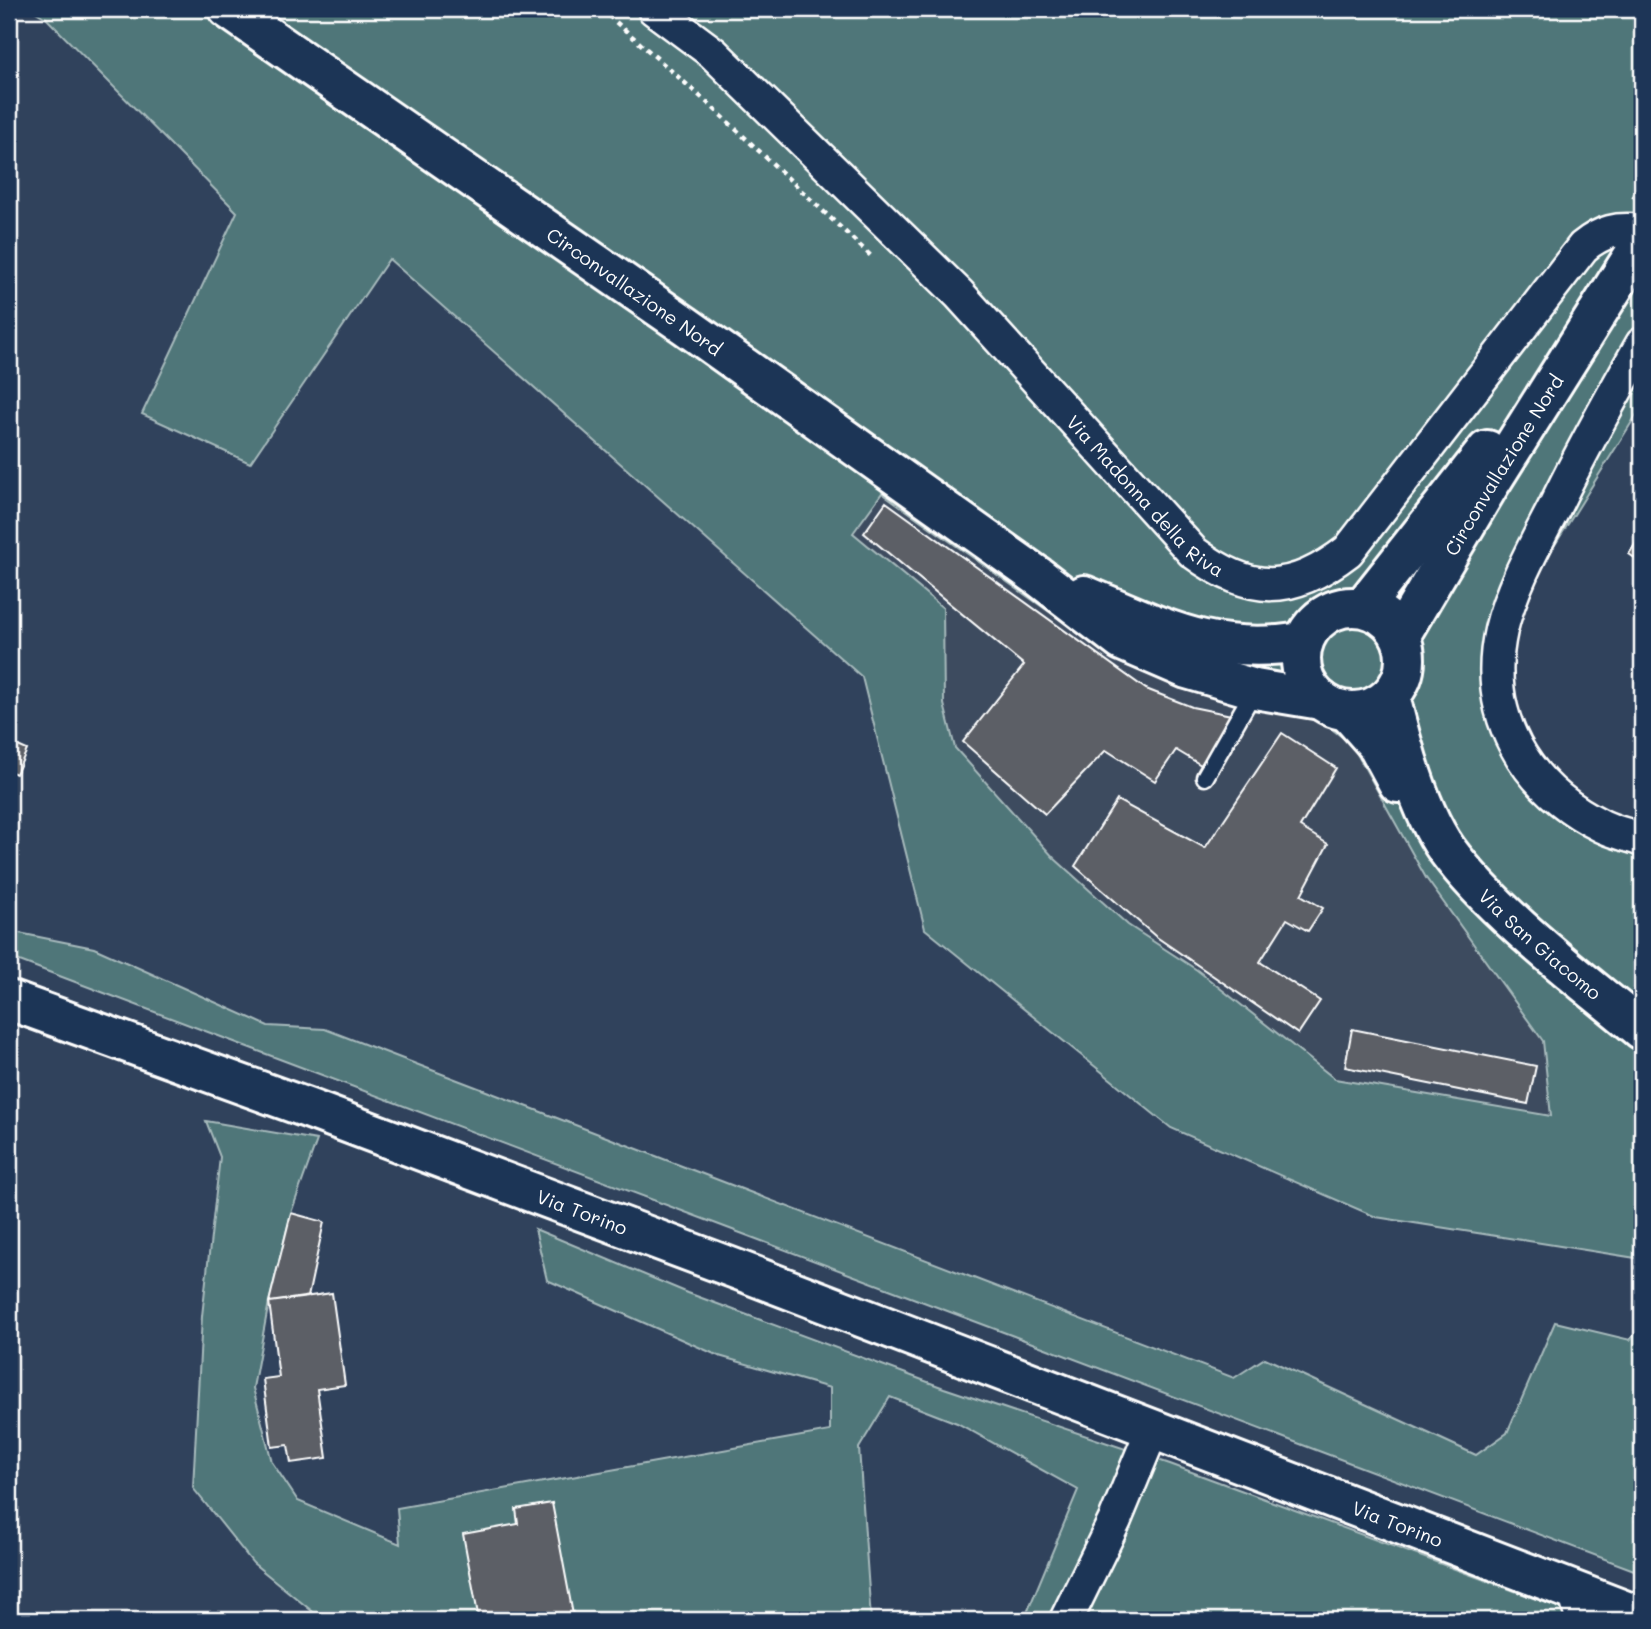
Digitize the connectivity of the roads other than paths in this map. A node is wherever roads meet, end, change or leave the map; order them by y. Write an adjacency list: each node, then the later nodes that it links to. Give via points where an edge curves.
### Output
1 (228, 9): 7 (main road, Circonvallazione Nord)
2 (654, 9): 3 (street, Via Madonna della Riva, via 713,53 959,294 1193,552 1221,573 1254,584 1288,584 1321,572 1348,551 1583,247 1600,234 1623,228)
3 (1642, 231)
4 (1642, 242): 5 (main road, Circonvallazione Nord)
5 (1606, 296): 8 (main road, Circonvallazione Nord); 9 (main road, Circonvallazione Nord)
6 (1642, 344): 15 (street, via 1593,428 1526,564 1502,629 1496,667 1500,708 1511,743 1533,774 1602,826)
7 (1040, 577): 10 (main road, Circonvallazione Nord, via 1193,640 1238,646); 11 (main road, Circonvallazione Nord, via 1122,641 1187,670)
8 (1363, 607): 9 (main road, via 1391,622); 10 (main road, via 1320,617)
9 (1400, 636): 12 (main road, via 1405,668)
10 (1296, 643): 11 (street, via 1268,662); 13 (main road, via 1310,688)
11 (1255, 689): 13 (main road, Circonvallazione Nord); 14 (lane)
12 (1390, 696): 13 (main road, via 1362,710); 16 (main road, Via San Giacomo, via 1411,775)
13 (1334, 705): 16 (main road, Via San Giacomo, via 1378,746 1429,839)
14 (1205, 777)
15 (1642, 840)
16 (1446, 848): 18 (main road, Via San Giacomo, via 1517,922)
17 (9, 1000): 19 (main road, Via Torino)
18 (1642, 1030)
19 (1153, 1428): 20 (main road, Via Torino); 22 (street)
20 (1570, 1604): 21 (main road, Via Torino)
21 (1642, 1617)
22 (1066, 1620)

